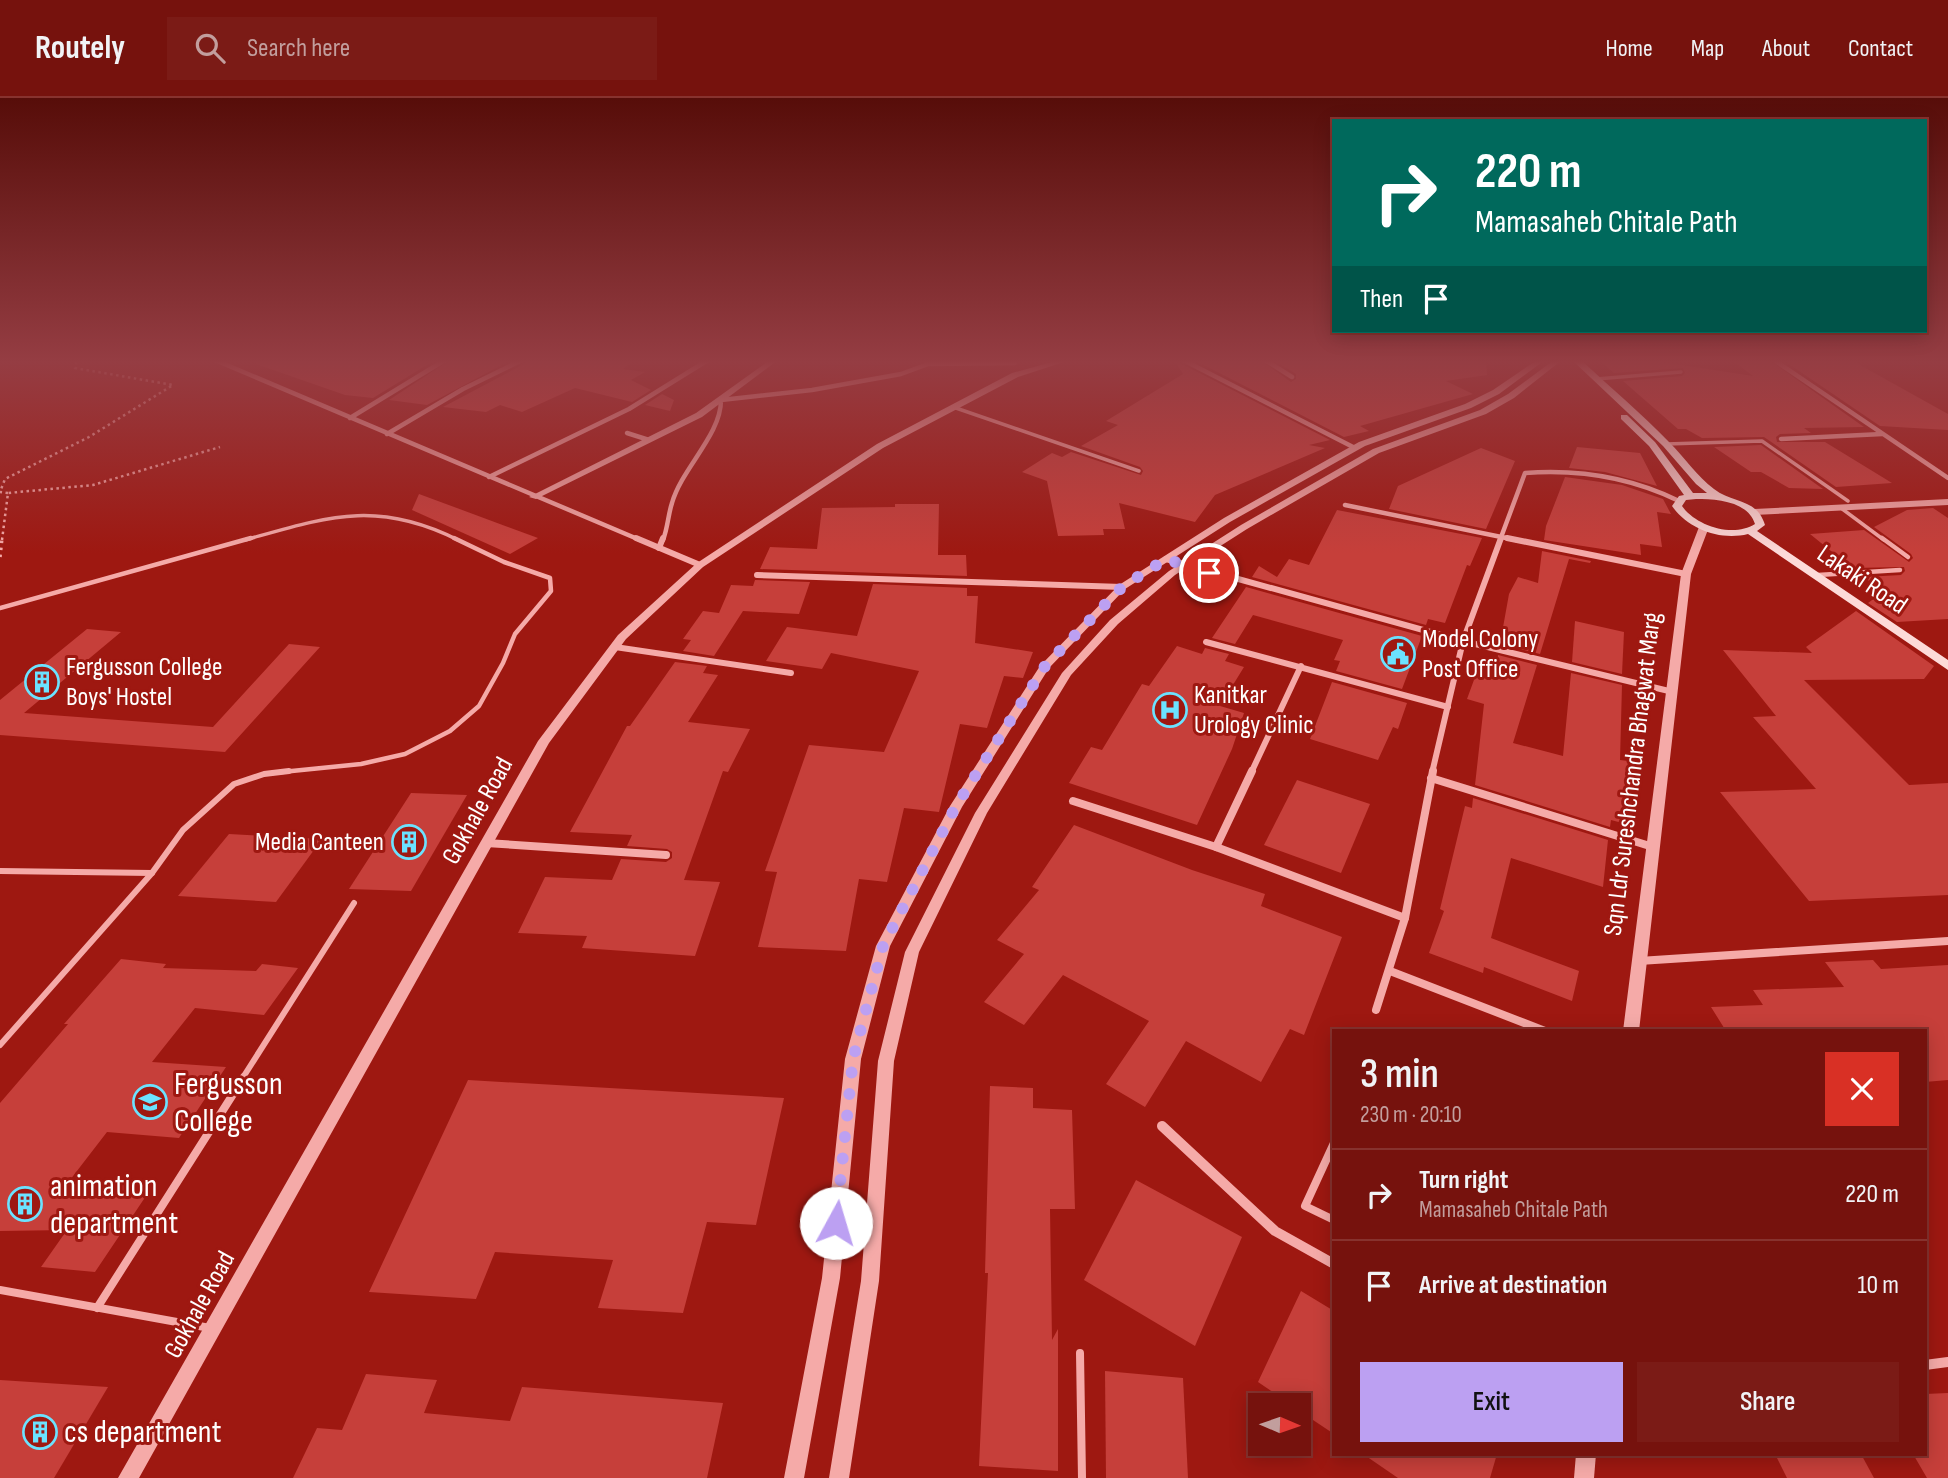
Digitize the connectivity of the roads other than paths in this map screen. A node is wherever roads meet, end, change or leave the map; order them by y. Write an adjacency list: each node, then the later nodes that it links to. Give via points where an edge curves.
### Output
1 (365, 424): 15 (street)
2 (403, 424): 15 (street)
3 (601, 424): 22 (street)
4 (680, 424): 18 (street)
5 (715, 424): 34 (street, via 672,502)
6 (920, 424): 37 (street, Gokhale Road, via 880,446)
7 (1004, 424): 21 (lane)
8 (1308, 424): 20 (street)
9 (1420, 424): 20 (street)
10 (1449, 424): 38 (street, via 1377,451)
11 (1631, 424): 25 (main road, via 1652,444)
12 (1646, 424): 19 (main road)
13 (1869, 424): 16 (street)
14 (627, 433): 18 (street)
15 (387, 434): 22 (street)
16 (1883, 434): 17 (street); 23 (street)
17 (1781, 439)
18 (649, 440): 24 (street)
19 (1667, 443): 26 (main road, via 1699,482); 28 (lane, via 1762,441)
20 (1355, 449): 36 (street)
21 (1139, 471)
22 (489, 477): 24 (street)
23 (1948, 478)
24 (533, 496): 34 (street)
25 (1684, 498): 26 (main road); 31 (main road, via 1676,506 1681,514); 33 (street, via 1579,473 1551,470 1525,474)
26 (1719, 498): 30 (main road)
27 (1948, 502): 28 (street)
28 (1844, 504): 30 (street); 35 (lane)
29 (1345, 505): 33 (street)
30 (1754, 512): 32 (main road, via 1760,525)
31 (1704, 527): 32 (main road); 40 (street, Sqn Ldr Sureshchandra Bhagwat Marg)
32 (1751, 532): 42 (main road, Lakaki Road)
33 (1501, 537): 40 (street); 45 (street)
34 (659, 548): 37 (street)
35 (1908, 557)
36 (1166, 559): 38 (street); 43 (street)
37 (701, 565): 47 (street, Gokhale Road)
38 (1184, 566): 45 (street); 54 (street, via 1114,622 1067,673)
39 (1900, 570): 42 (lane)
40 (1686, 574): 51 (street, Sqn Ldr Sureshchandra Bhagwat Marg)
41 (757, 575): 43 (street)
42 (1815, 575): 49 (main road, Lakaki Road)
43 (1122, 587): 53 (street, via 1045,666)
44 (0, 608): 62 (lane, via 322,517 352,513 415,522 550,578 551,591 515,634 479,706 450,731 405,754 361,764 264,774 234,784 183,830)
45 (1462, 641): 51 (street); 52 (street)
46 (1206, 642): 48 (street)
47 (615, 647): 50 (street); 57 (street, Gokhale Road, via 544,741)
48 (1301, 666): 52 (street); 59 (street)
49 (1948, 666)
50 (792, 673)
51 (1673, 692): 58 (street, Sqn Ldr Sureshchandra Bhagwat Marg)
52 (1448, 708): 55 (street)
53 (993, 748): 54 (street); 84 (street, via 956,806 883,946 853,1059 831,1278)
54 (1017, 754): 85 (street, via 981,813 909,964 886,1061 870,1280)
55 (1431, 778): 58 (street); 64 (street)
56 (1073, 801): 59 (street)
57 (486, 843): 60 (street); 78 (street, Gokhale Road)
58 (1653, 846): 66 (street, Sqn Ldr Sureshchandra Bhagwat Marg)
59 (1216, 847): 64 (street)
60 (666, 855)
61 (0, 871): 62 (lane)
62 (152, 873): 71 (lane)
63 (354, 903): 77 (lane)
64 (1405, 918): 67 (street)
65 (1948, 941): 66 (street)
66 (1639, 961): 70 (street, Sqn Ldr Sureshchandra Bhagwat Marg)
67 (1390, 971): 68 (street); 69 (street)
68 (1376, 1010)
69 (1540, 1029)
70 (1631, 1029)
71 (0, 1045)
72 (1162, 1126): 75 (street, via 1275,1231)
73 (1332, 1148): 74 (lane, via 1306,1206)
74 (1332, 1219)
75 (1332, 1263)
76 (0, 1290): 77 (lane)
77 (97, 1308): 78 (lane)
78 (213, 1329): 83 (street, Gokhale Road)
79 (1080, 1353): 86 (lane)
80 (1948, 1362): 81 (street)
81 (1927, 1365)
82 (1586, 1456): 87 (street)
83 (128, 1478)
84 (794, 1478)
85 (839, 1478)
86 (1082, 1478)
87 (1584, 1478)

